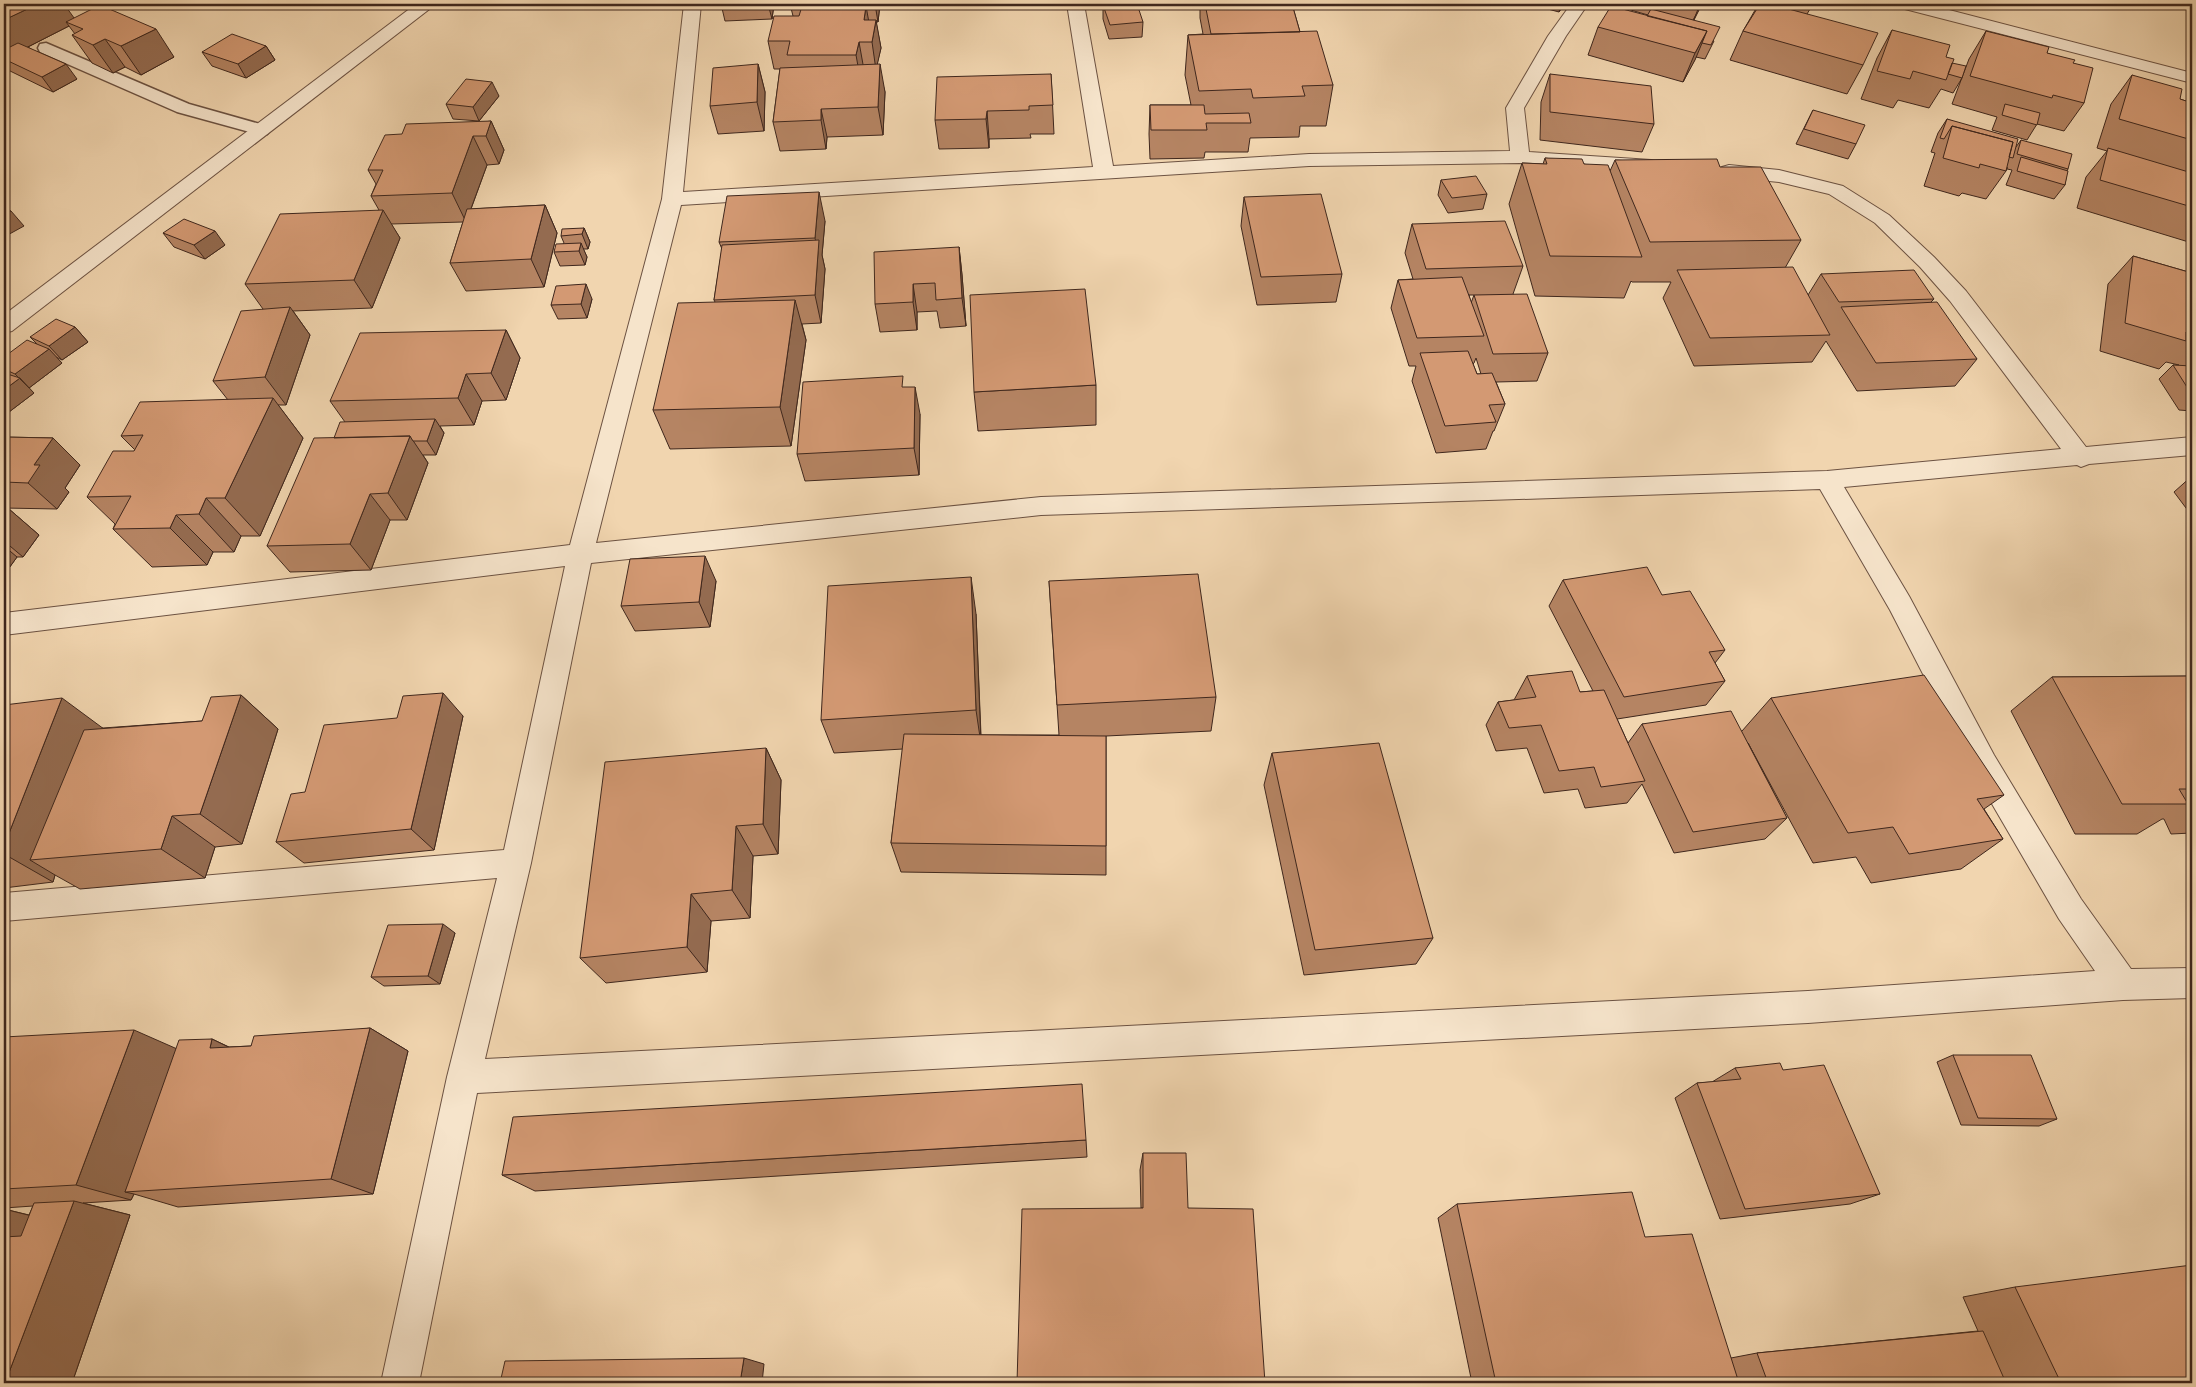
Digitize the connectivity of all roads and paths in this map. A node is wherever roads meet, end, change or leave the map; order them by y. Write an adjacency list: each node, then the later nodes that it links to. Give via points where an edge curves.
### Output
1 (427, 4): 8 (street)
2 (692, 4): 13 (street)
3 (1075, 4): 12 (street)
4 (1579, 4): 9 (street, via 1515,108)
5 (1907, 4): 7 (street)
6 (46, 48): 8 (lane, via 183,108)
7 (2192, 78)
8 (260, 130): 14 (street)
9 (1520, 157): 10 (street); 12 (street, via 1309,160)
10 (1669, 167)
11 (1708, 170): 16 (street, via 1779,176 1836,190 1882,219 1958,296)
12 (1104, 173): 13 (street)
13 (672, 199): 18 (street)
14 (4, 326)
15 (2192, 446): 16 (street)
16 (2081, 458): 17 (street)
17 (1827, 480): 18 (street, via 1041,506); 23 (street, via 1900,603 1984,764 2070,909)
18 (580, 554): 19 (street); 20 (street)
19 (4, 624)
20 (516, 863): 21 (street); 24 (street)
21 (4, 907)
22 (2192, 983): 23 (street)
23 (2122, 985): 24 (street, via 1808,1007)
24 (464, 1077): 25 (street)
25 (400, 1383)

